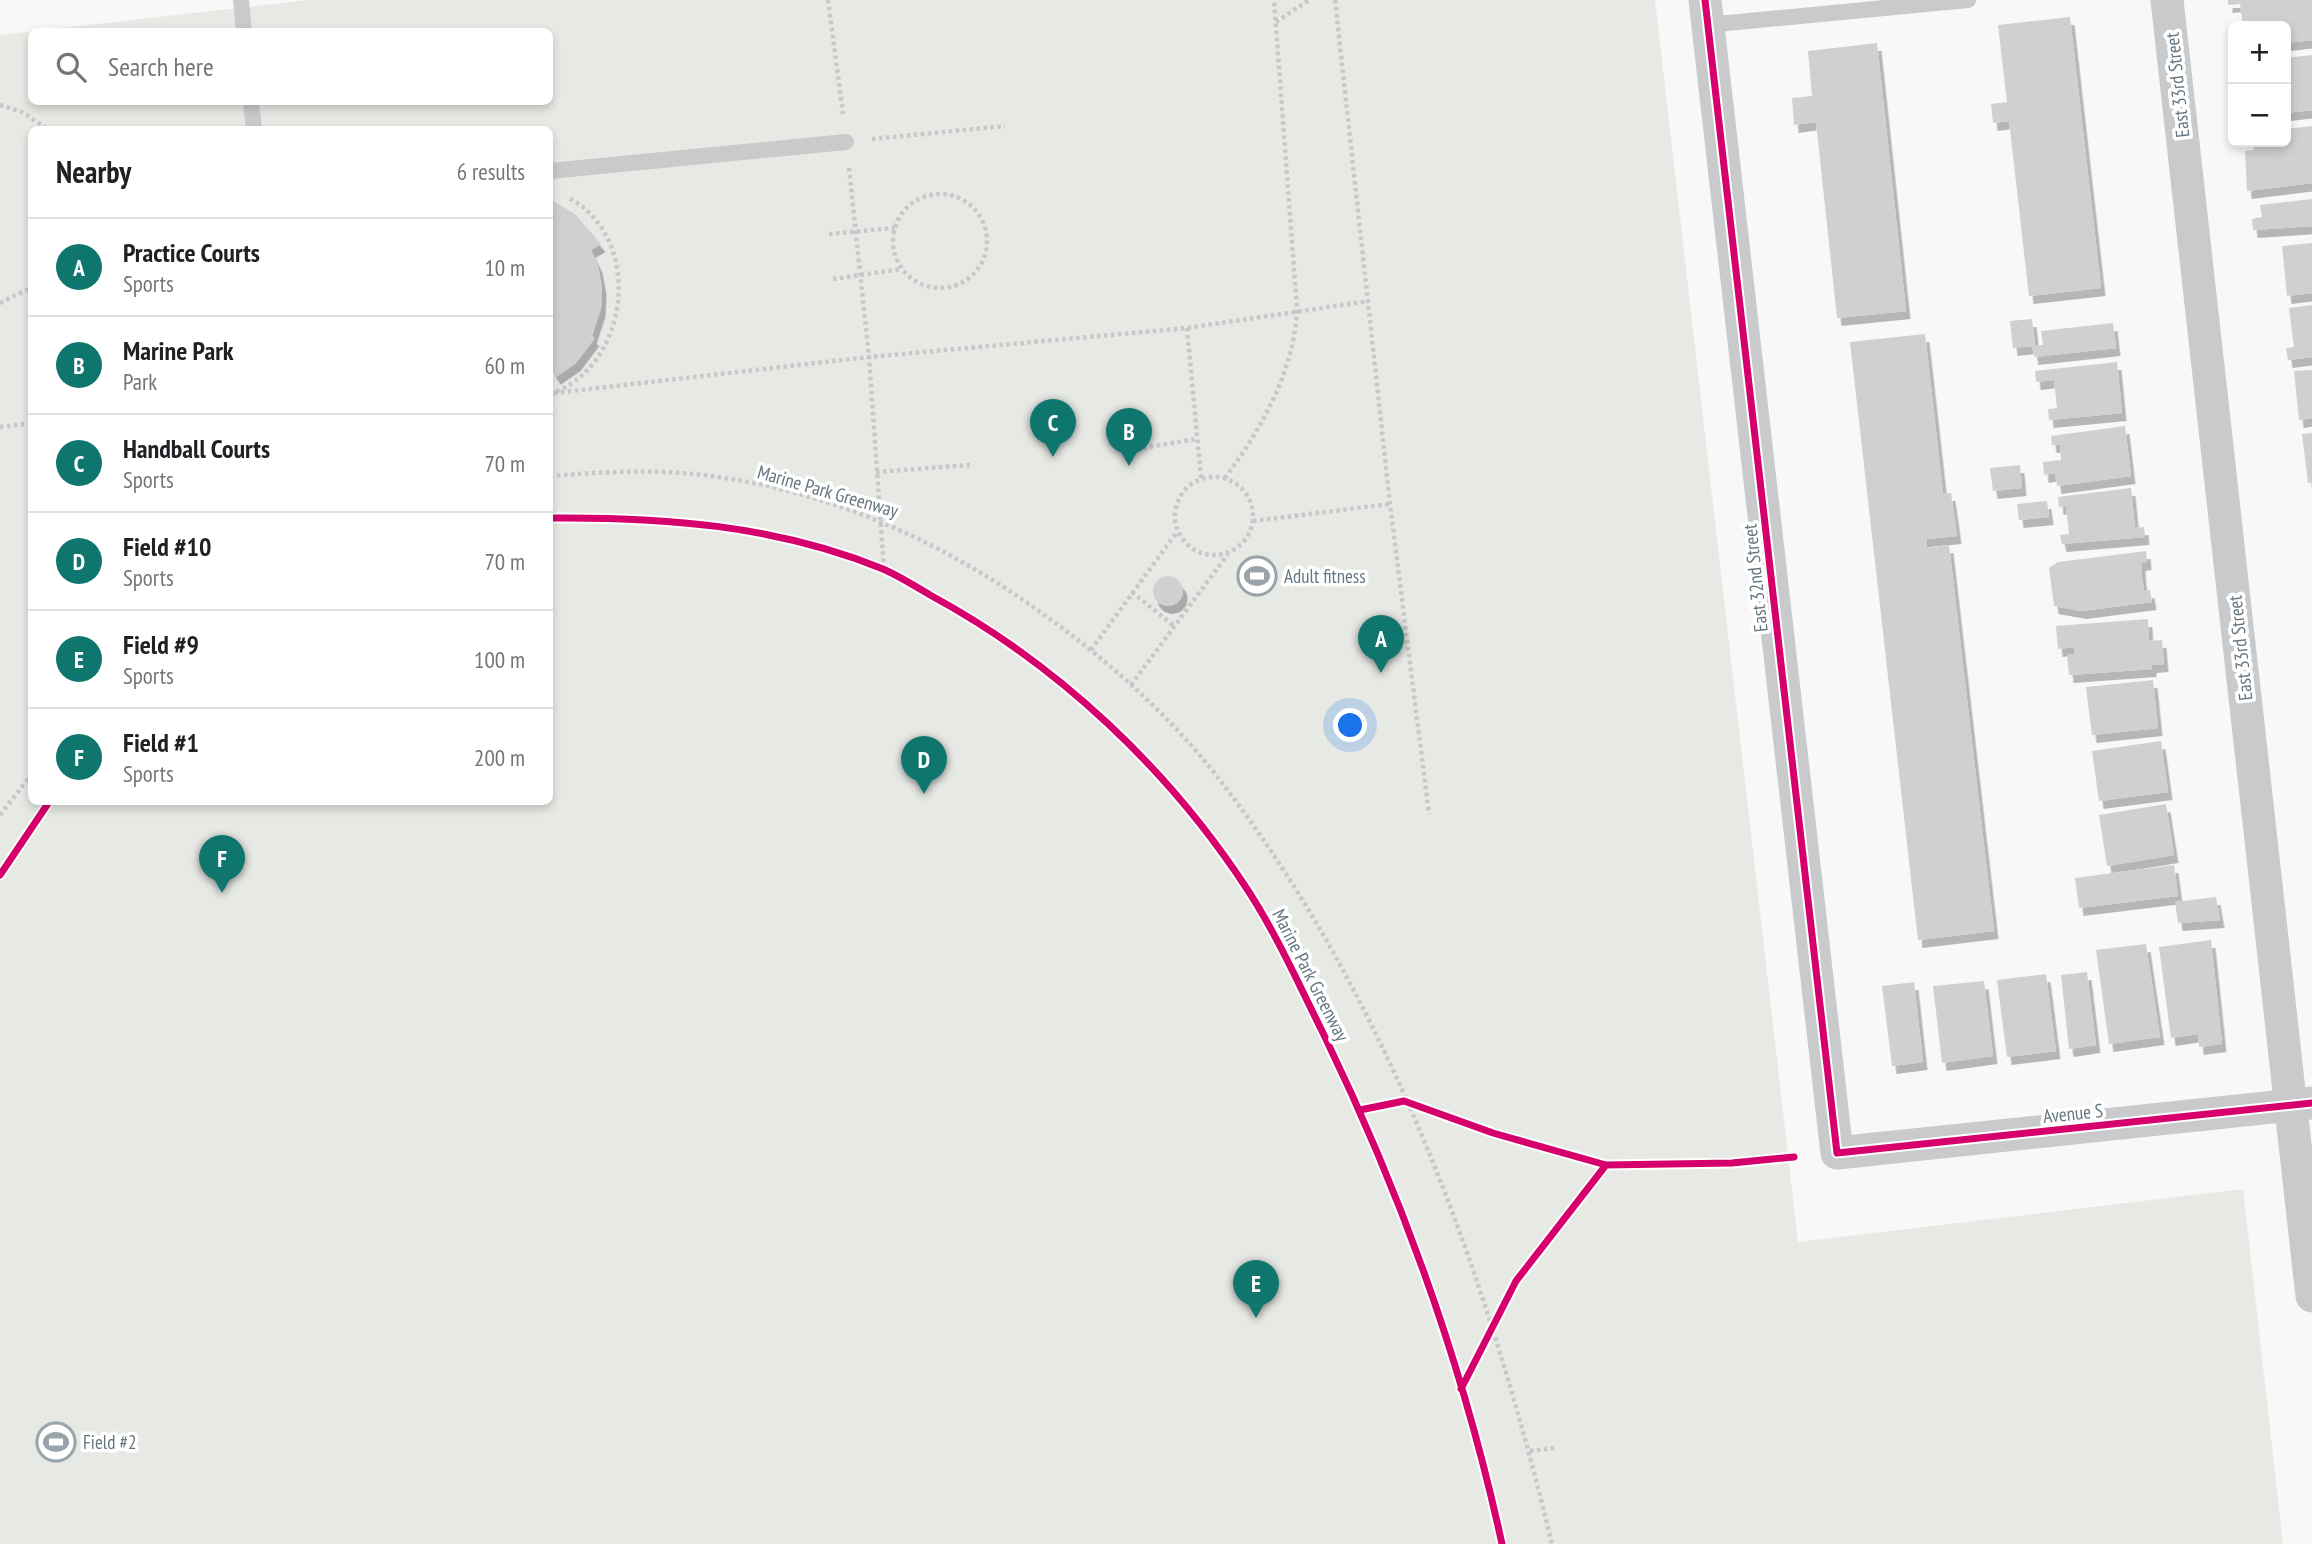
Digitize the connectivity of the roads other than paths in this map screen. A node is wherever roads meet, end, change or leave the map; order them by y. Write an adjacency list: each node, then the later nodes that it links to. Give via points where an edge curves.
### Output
1 (241, 0): 5 (lane)
2 (1968, 0): 4 (lane)
3 (2167, 0): 10 (street, East 33rd Street)
4 (1706, 13): 11 (street, East 32nd Street)
5 (244, 28)
6 (251, 105): 7 (lane)
7 (254, 126)
8 (846, 142): 9 (lane)
9 (553, 171)
10 (2302, 1104): 11 (street, Avenue S); 12 (street, East 33rd Street)
11 (1837, 1153)
12 (2312, 1296)

